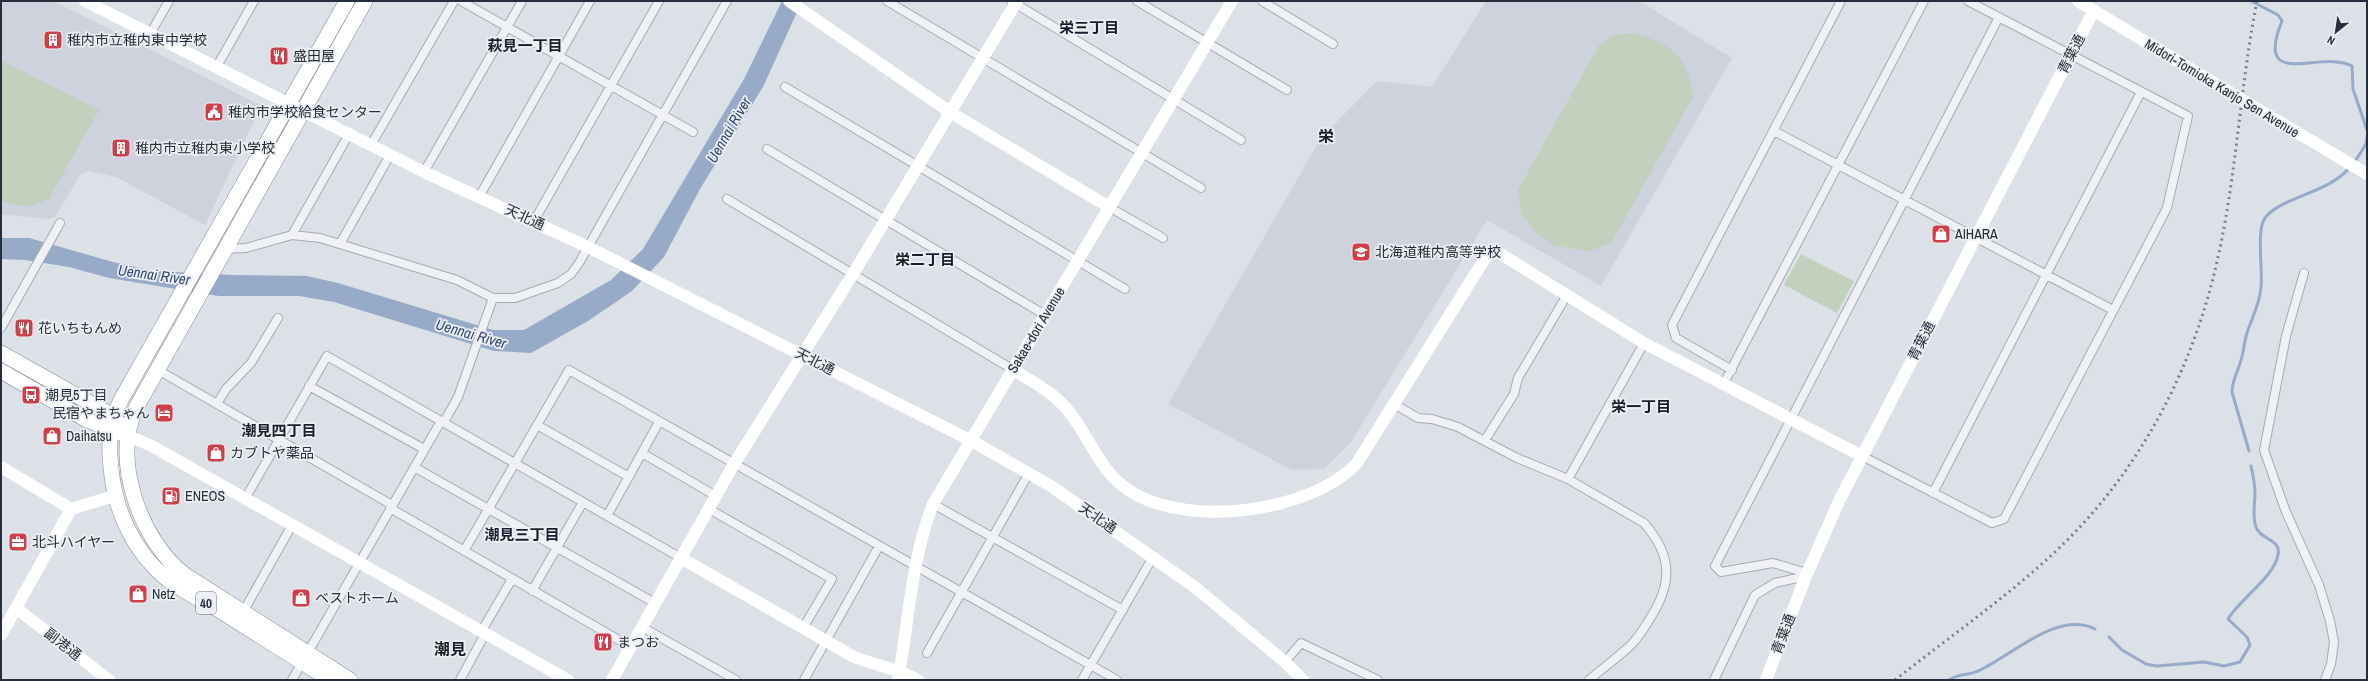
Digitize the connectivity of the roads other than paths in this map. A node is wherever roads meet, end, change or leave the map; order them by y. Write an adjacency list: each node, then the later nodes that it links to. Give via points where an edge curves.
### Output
1 (85, 1): 25 (street, 天北通)
2 (169, 1): 25 (street)
3 (254, 1): 31 (street)
4 (348, 1): 37 (highway, 40)
5 (365, 1): 38 (highway, 40)
6 (454, 1): 45 (street)
7 (461, 1): 24 (street)
8 (522, 1): 24 (street)
9 (590, 1): 29 (street)
10 (659, 1): 32 (street)
11 (727, 1): 40 (street)
12 (789, 1): 39 (street)
13 (887, 1): 30 (street)
14 (1137, 1): 26 (street)
15 (1232, 1): 26 (street, Sakae-dori Avenue)
16 (1262, 1): 27 (street)
17 (1841, 1): 41 (street)
18 (1924, 1): 50 (street)
19 (1968, 1): 23 (street)
20 (2078, 1): 22 (street, Midori-Tomioka Kanjo Sen Avenue)
21 (1014, 2): 30 (street); 36 (street)
22 (2094, 10): 28 (street, 青葉通); 52 (street, Midori-Tomioka Kanjo Sen Avenue, bridge)
23 (1999, 17): 28 (street); 56 (street)
24 (507, 28): 29 (street); 51 (street)
25 (150, 34): 31 (street, 天北通)
26 (1207, 43): 34 (street); 36 (street, Sakae-dori Avenue)
27 (1333, 44)
28 (2071, 55): 35 (street); 62 (street, 青葉通)
29 (559, 57): 32 (street); 54 (street)
30 (982, 58): 39 (street); 47 (street)
31 (216, 68): 37 (street, 天北通)
32 (611, 86): 40 (street); 59 (street)
33 (785, 87): 49 (street)
34 (1286, 90)
35 (2140, 92): 70 (street); 74 (street, via 2188,116 2167,208)
36 (1173, 100): 44 (street); 47 (street, Sakae-dori Avenue)
37 (289, 104): 38 (street, 天北通); 89 (highway, 40)
38 (303, 111): 43 (street, 天北通); 66 (highway, 40)
39 (950, 112): 49 (street); 57 (street)
40 (662, 115): 42 (street); 65 (street)
41 (1774, 131): 50 (street); 84 (street, via 1672,325 1676,338)
42 (693, 132)
43 (349, 134): 45 (street, 天北通); 61 (street)
44 (1241, 140)
45 (371, 145): 48 (street, 天北通)
46 (767, 149): 58 (street)
47 (1141, 153): 53 (street); 57 (street, Sakae-dori Avenue)
48 (390, 155): 51 (street, 天北通); 64 (street)
49 (917, 166): 58 (street); 67 (street)
50 (1838, 166): 56 (street); 84 (street)
51 (424, 172): 54 (street, 天北通)
52 (2367, 174)
53 (1201, 188)
54 (479, 197): 59 (street, 天北通)
55 (727, 199): 69 (street)
56 (1904, 200): 62 (street); 90 (street)
57 (1109, 207): 63 (street); 67 (street, Sakae-dori Avenue)
58 (885, 220): 69 (street); 75 (street)
59 (534, 221): 65 (street, 天北通)
60 (60, 223): 77 (street)
61 (292, 235): 64 (street, via 320,238); 66 (street)
62 (1976, 237): 70 (street); 101 (street, 青葉通)
63 (1163, 238)
64 (340, 244): 73 (street, via 457,280)
65 (588, 247): 73 (street, via 571,274 558,283 515,298); 80 (street, 天北通)
66 (223, 254): 83 (highway, 40)
67 (1077, 261): 71 (street); 75 (street, Sakae-dori Avenue)
68 (2304, 273): 167 (street, via 2286,336 2264,450 2286,512 2319,585 2329,615 2334,642 2331,664)
69 (853, 274): 80 (street); 81 (street)
70 (2047, 275): 74 (street); 110 (street)
71 (1125, 289)
72 (1567, 295): 78 (street); 88 (street, via 1499,253 1491,252); 98 (street, via 1518,378 1514,394)
73 (493, 298): 91 (street, via 458,397)
74 (2113, 310): 110 (street, via 2004,519 1992,523)
75 (1045, 315): 81 (street, Sakae-dori Avenue)
76 (278, 318): 87 (street, via 251,363 226,389)
77 (1, 328)
78 (1644, 343): 85 (street); 109 (street)
79 (1, 353): 89 (highway)
80 (802, 354): 97 (street, 天北通); 103 (street)
81 (1012, 369): 88 (street, via 1041,386 1070,412 1108,473 1124,486 1142,498 1165,506 1202,510 1235,511 1268,507 1338,481 1357,464); 97 (street, Sakae-dori Avenue)
82 (1, 370): 94 (highway)
83 (158, 370): 87 (street); 95 (highway, 40, via 134,413)
84 (1732, 370): 85 (street)
85 (1723, 385): 90 (street)
86 (309, 386): 91 (street, via 327,356); 96 (street); 99 (street)
87 (217, 404): 96 (street)
88 (1394, 404): 98 (street, via 1418,418 1448,422)
89 (113, 416): 94 (highway, 40); 95 (highway)
90 (1789, 419): 101 (street); 131 (street, via 1715,566 1721,572 1773,563)
91 (442, 422): 99 (street); 102 (street)
92 (659, 422): 93 (street, via 569,370); 100 (street); 103 (street)
93 (537, 425): 102 (street); 108 (street)
94 (110, 430): 95 (highway); 111 (highway, 40)
95 (128, 436): 107 (highway, 40); 114 (street, via 150,444)
96 (279, 440): 114 (street); 117 (street)
97 (970, 440): 106 (street, 天北通); 116 (street, Sakae-dori Avenue)
98 (1485, 440): 109 (street, via 1517,458)
99 (424, 450): 105 (street)
100 (642, 453): 108 (street); 112 (street)
101 (1862, 456): 110 (street); 131 (street, 青葉通)
102 (515, 463): 115 (street); 120 (street)
103 (734, 464): 112 (street); 124 (street)
104 (1, 467): 119 (street)
105 (414, 467): 117 (street); 120 (street)
106 (1029, 473): 123 (street); 127 (street, 天北通)
107 (131, 477): 111 (street); 113 (highway, 40)
108 (629, 477): 121 (street)
109 (1568, 479): 164 (street, via 1644,523 1659,543 1665,557 1667,575 1665,592 1644,629 1632,644)
110 (1933, 493)
111 (114, 496): 113 (street); 119 (street); 138 (highway, 40, via 130,535 153,565 172,582)
112 (716, 496): 118 (street)
113 (135, 499): 138 (highway, 40, via 147,530 167,560)
114 (245, 499): 122 (street)
115 (583, 502): 121 (street); 125 (street)
116 (933, 504): 123 (street); 130 (street, Sakae-dori Avenue, via 922,533)
117 (391, 506): 126 (street); 129 (street)
118 (709, 508): 128 (street); 140 (street, via 832,578)
119 (71, 509): 136 (street)
120 (489, 509): 125 (street); 126 (street)
121 (607, 516): 128 (street)
122 (292, 525): 129 (street); 138 (street)
123 (992, 536): 134 (street); 137 (street)
124 (879, 546): 130 (street); 143 (street)
125 (556, 547): 133 (street); 135 (street)
126 (464, 551): 132 (street)
127 (1153, 557): 137 (street); 147 (street, 天北通, via 1202,592)
128 (681, 558): 135 (street); 140 (street)
129 (359, 563): 141 (street); 146 (street)
130 (915, 566): 134 (street); 149 (street, Sakae-dori Avenue)
131 (1807, 575): 165 (street, via 1775,583 1755,595); 166 (street, 青葉通)
132 (512, 579): 133 (street); 141 (street)
133 (532, 591): 144 (street)
134 (961, 592): 145 (street); 148 (street)
135 (656, 603): 139 (street)
136 (16, 608): 142 (street); 150 (street, 副港通)
137 (1123, 610): 148 (street)
138 (240, 617): 146 (highway, 40)
139 (642, 627): 144 (street); 157 (street)
140 (803, 628): 143 (street)
141 (483, 633): 154 (street); 155 (street)
142 (1, 635)
143 (825, 641): 149 (street, via 854,657); 158 (street)
144 (631, 647): 156 (street)
145 (927, 653)
146 (305, 658): 151 (street); 152 (highway, 40); 153 (highway, 40)
147 (1286, 662): 162 (street, 天北通); 163 (street, via 1301,643)
148 (1090, 666): 160 (street); 161 (street)
149 (899, 676): 159 (street)
150 (109, 680)
151 (292, 680)
152 (330, 680)
153 (350, 680)
154 (460, 680)
155 (568, 680)
156 (612, 680)
157 (736, 680)
158 (804, 680)
159 (918, 680)
160 (1082, 680)
161 (1117, 680)
162 (1303, 680)
163 (1378, 680)
164 (1589, 680)
165 (1714, 680)
166 (1766, 680)
167 (2324, 680)

